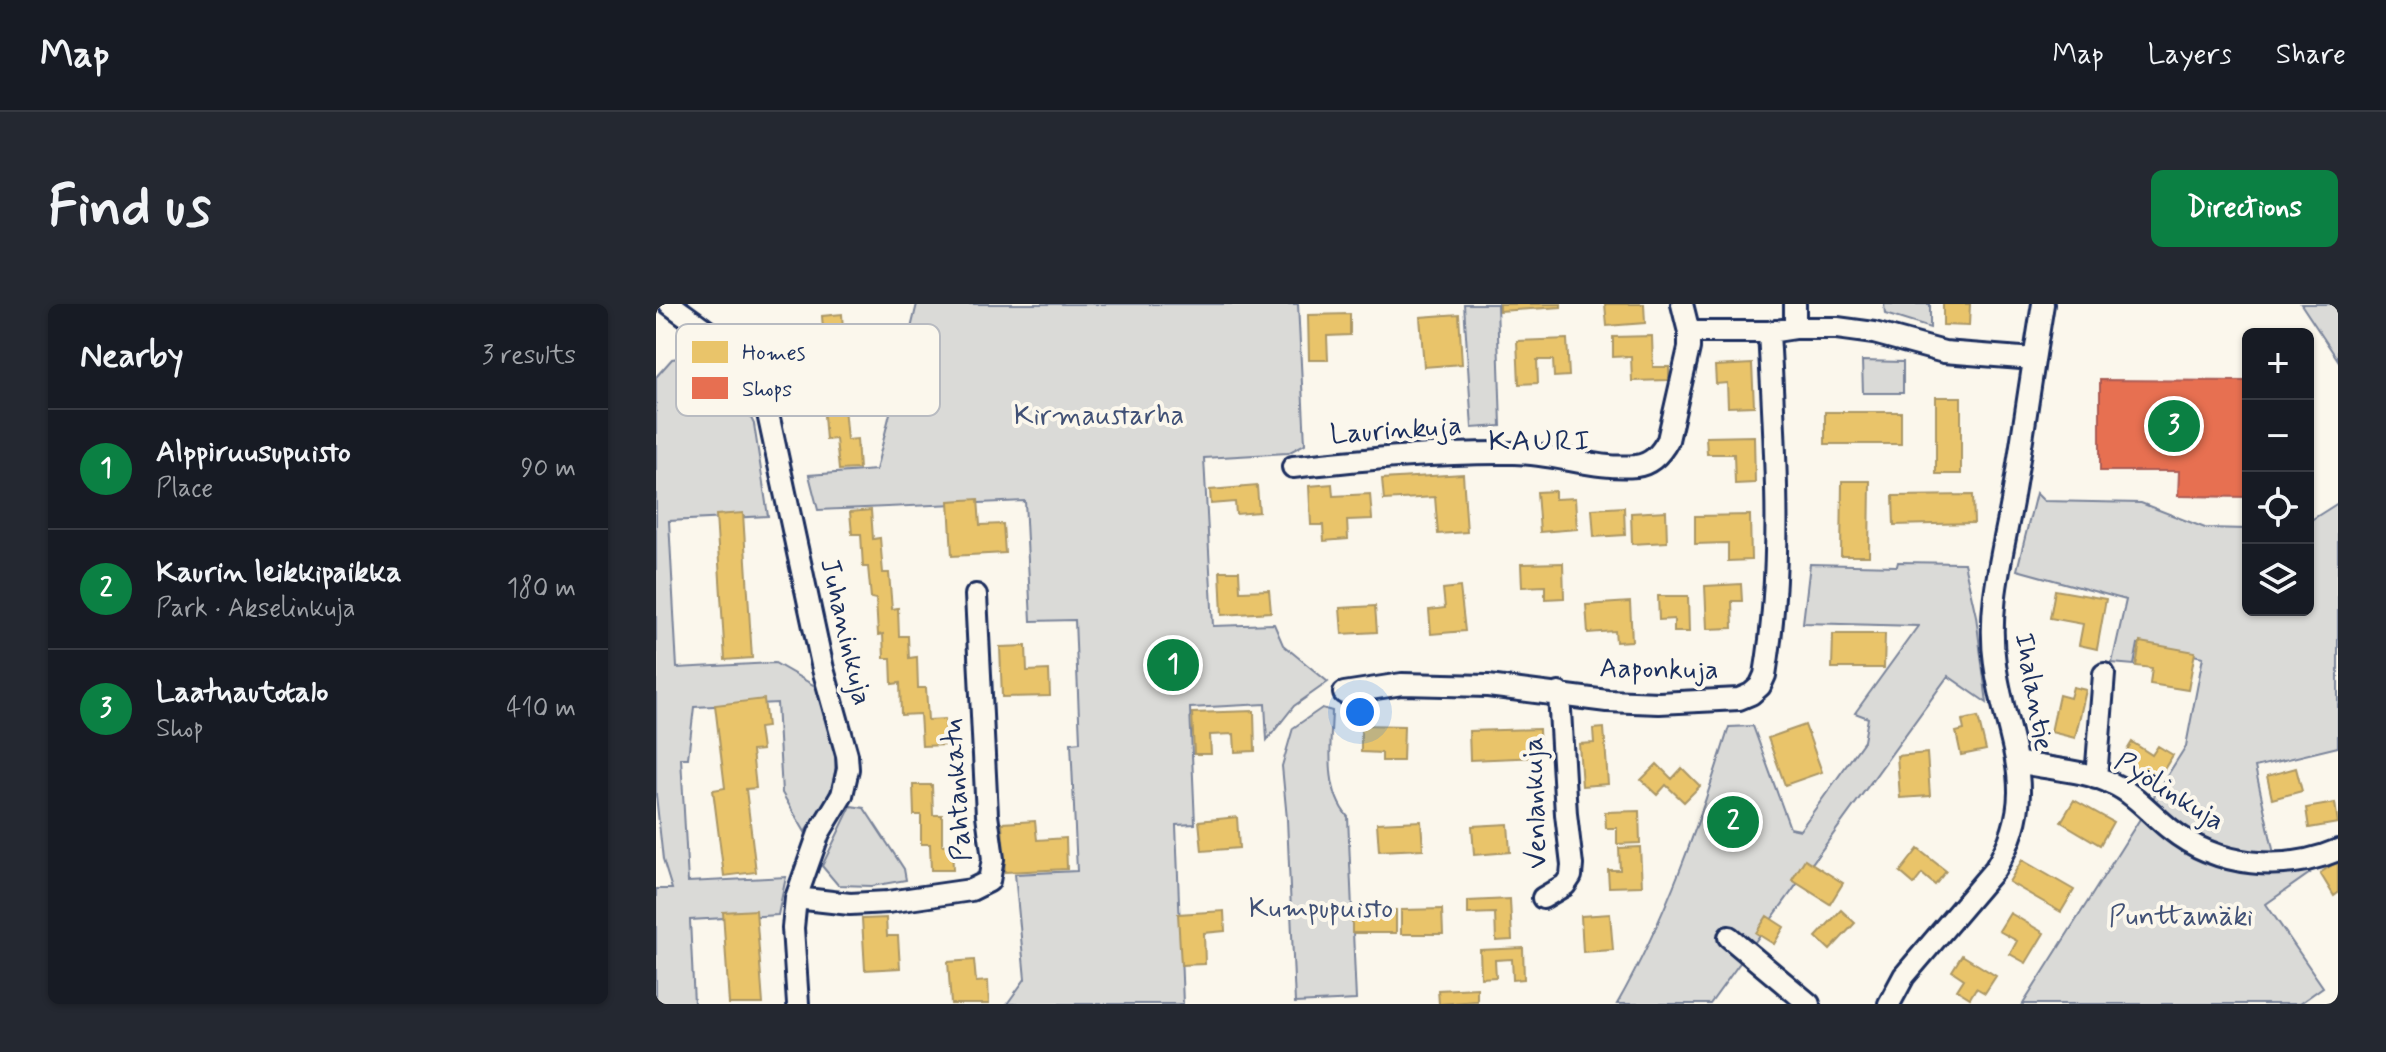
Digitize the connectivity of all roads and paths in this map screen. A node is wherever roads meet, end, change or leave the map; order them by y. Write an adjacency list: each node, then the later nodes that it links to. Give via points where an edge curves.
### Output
1 (670, 304): 5 (street, Juhaninkuja)
2 (1682, 304): 7 (street)
3 (1795, 304): 6 (street)
4 (2043, 304): 9 (street, Ihalantie)
5 (696, 324)
6 (1795, 328): 8 (street); 9 (street, via 1855,330 1960,355)
7 (1689, 332): 8 (street); 11 (street, Laurinkuja, via 1668,440 1662,451 1640,465 1513,452)
8 (1769, 332): 15 (street, Aaponkuja, via 1777,509 1767,663 1760,686 1739,699 1659,703)
9 (2034, 359): 16 (street, Ihalantie, via 1992,627 1995,667)
10 (769, 416): 19 (street, Juhaninkuja, via 847,755 846,783 819,833)
11 (1293, 467)
12 (976, 595): 19 (street, Pahtankatu, via 993,859 989,881 971,890 888,902)
13 (2104, 674): 17 (street)
14 (1344, 693): 15 (street, Aaponkuja, via 1414,684)
15 (1559, 693): 20 (street, Venlankuja, via 1572,865 1565,885)
16 (2017, 762): 17 (street, Pyölinkuja); 24 (street, Ihalantie, via 2020,799 2004,854 1904,976)
17 (2096, 778): 18 (street, Pyölinkuja, via 2125,791 2185,840 2222,857 2282,864)
18 (2338, 850)
19 (796, 898): 22 (street, Juhaninkuja)
20 (1543, 898)
21 (1729, 937): 23 (street)
22 (798, 1004)
23 (1809, 1004)
24 (1889, 1004)

